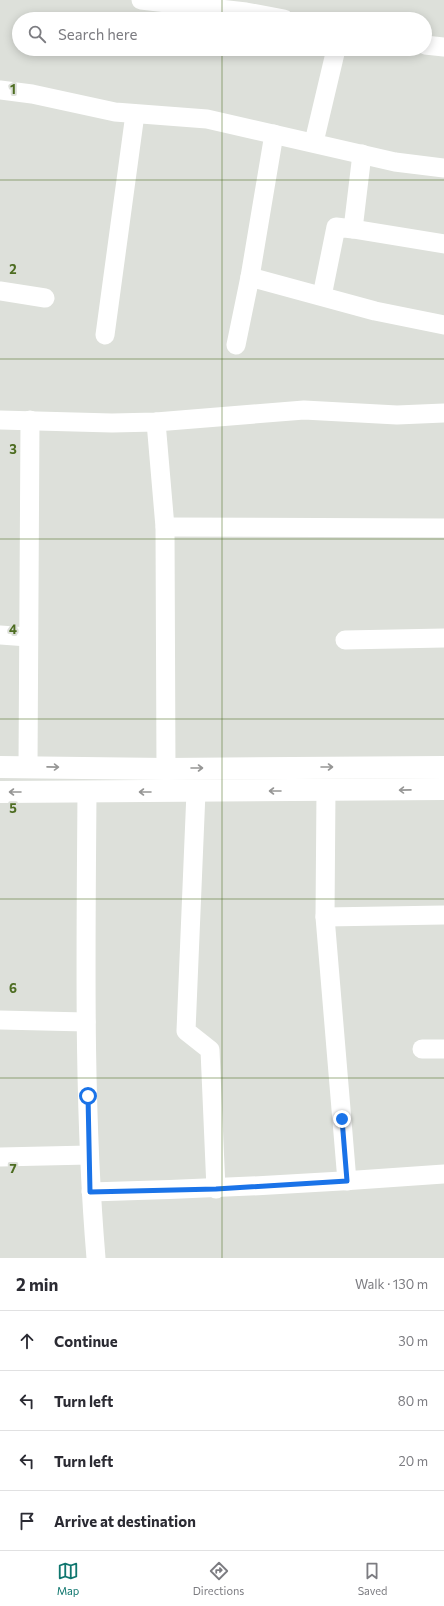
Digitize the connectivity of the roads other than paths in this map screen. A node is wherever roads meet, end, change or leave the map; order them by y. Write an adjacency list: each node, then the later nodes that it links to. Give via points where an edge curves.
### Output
1 (141, 0): 2 (street)
2 (246, 12)
3 (432, 46): 4 (street)
4 (444, 47)
5 (334, 56): 9 (street)
6 (0, 90): 7 (street)
7 (135, 114): 8 (street, via 207,119); 19 (street)
8 (274, 134): 9 (street); 14 (street)
9 (314, 142): 10 (street)
10 (362, 154): 11 (street, via 395,162); 12 (street)
11 (444, 168)
12 (353, 229): 13 (street); 16 (street, via 336,227)
13 (444, 244)
14 (250, 277): 16 (street); 20 (street)
15 (0, 291): 17 (street)
16 (322, 296): 18 (street, via 375,311)
17 (46, 298)
18 (444, 325)
19 (105, 335)
20 (236, 345)
21 (444, 413): 24 (street, via 397,415 304,410)
22 (0, 420): 23 (street)
23 (30, 420): 24 (street); 28 (street)
24 (156, 422): 25 (street)
25 (165, 527): 26 (street); 34 (street)
26 (444, 528)
27 (0, 635): 28 (street)
28 (28, 636): 33 (street)
29 (444, 638): 30 (street)
30 (345, 640)
31 (444, 766): 34 (street, one-way to 31)
32 (0, 767): 33 (street)
33 (28, 767): 34 (street, one-way to 34)
34 (166, 768)
35 (444, 789): 36 (street, one-way to 36)
36 (326, 790): 39 (street, one-way to 39); 41 (street)
37 (0, 792): 38 (street, one-way to 37)
38 (87, 792): 39 (street, one-way to 38); 43 (street)
39 (196, 792): 50 (street, via 186,1031 210,1050)
40 (444, 915): 41 (street)
41 (326, 917): 49 (street)
42 (0, 1020): 43 (street)
43 (86, 1022): 46 (street)
44 (422, 1049): 45 (street)
45 (444, 1049)
46 (89, 1155): 47 (street); 51 (street)
47 (0, 1157)
48 (444, 1174): 49 (street)
49 (347, 1181): 50 (street)
50 (216, 1189): 51 (street)
51 (90, 1192): 52 (street)
52 (96, 1258)

